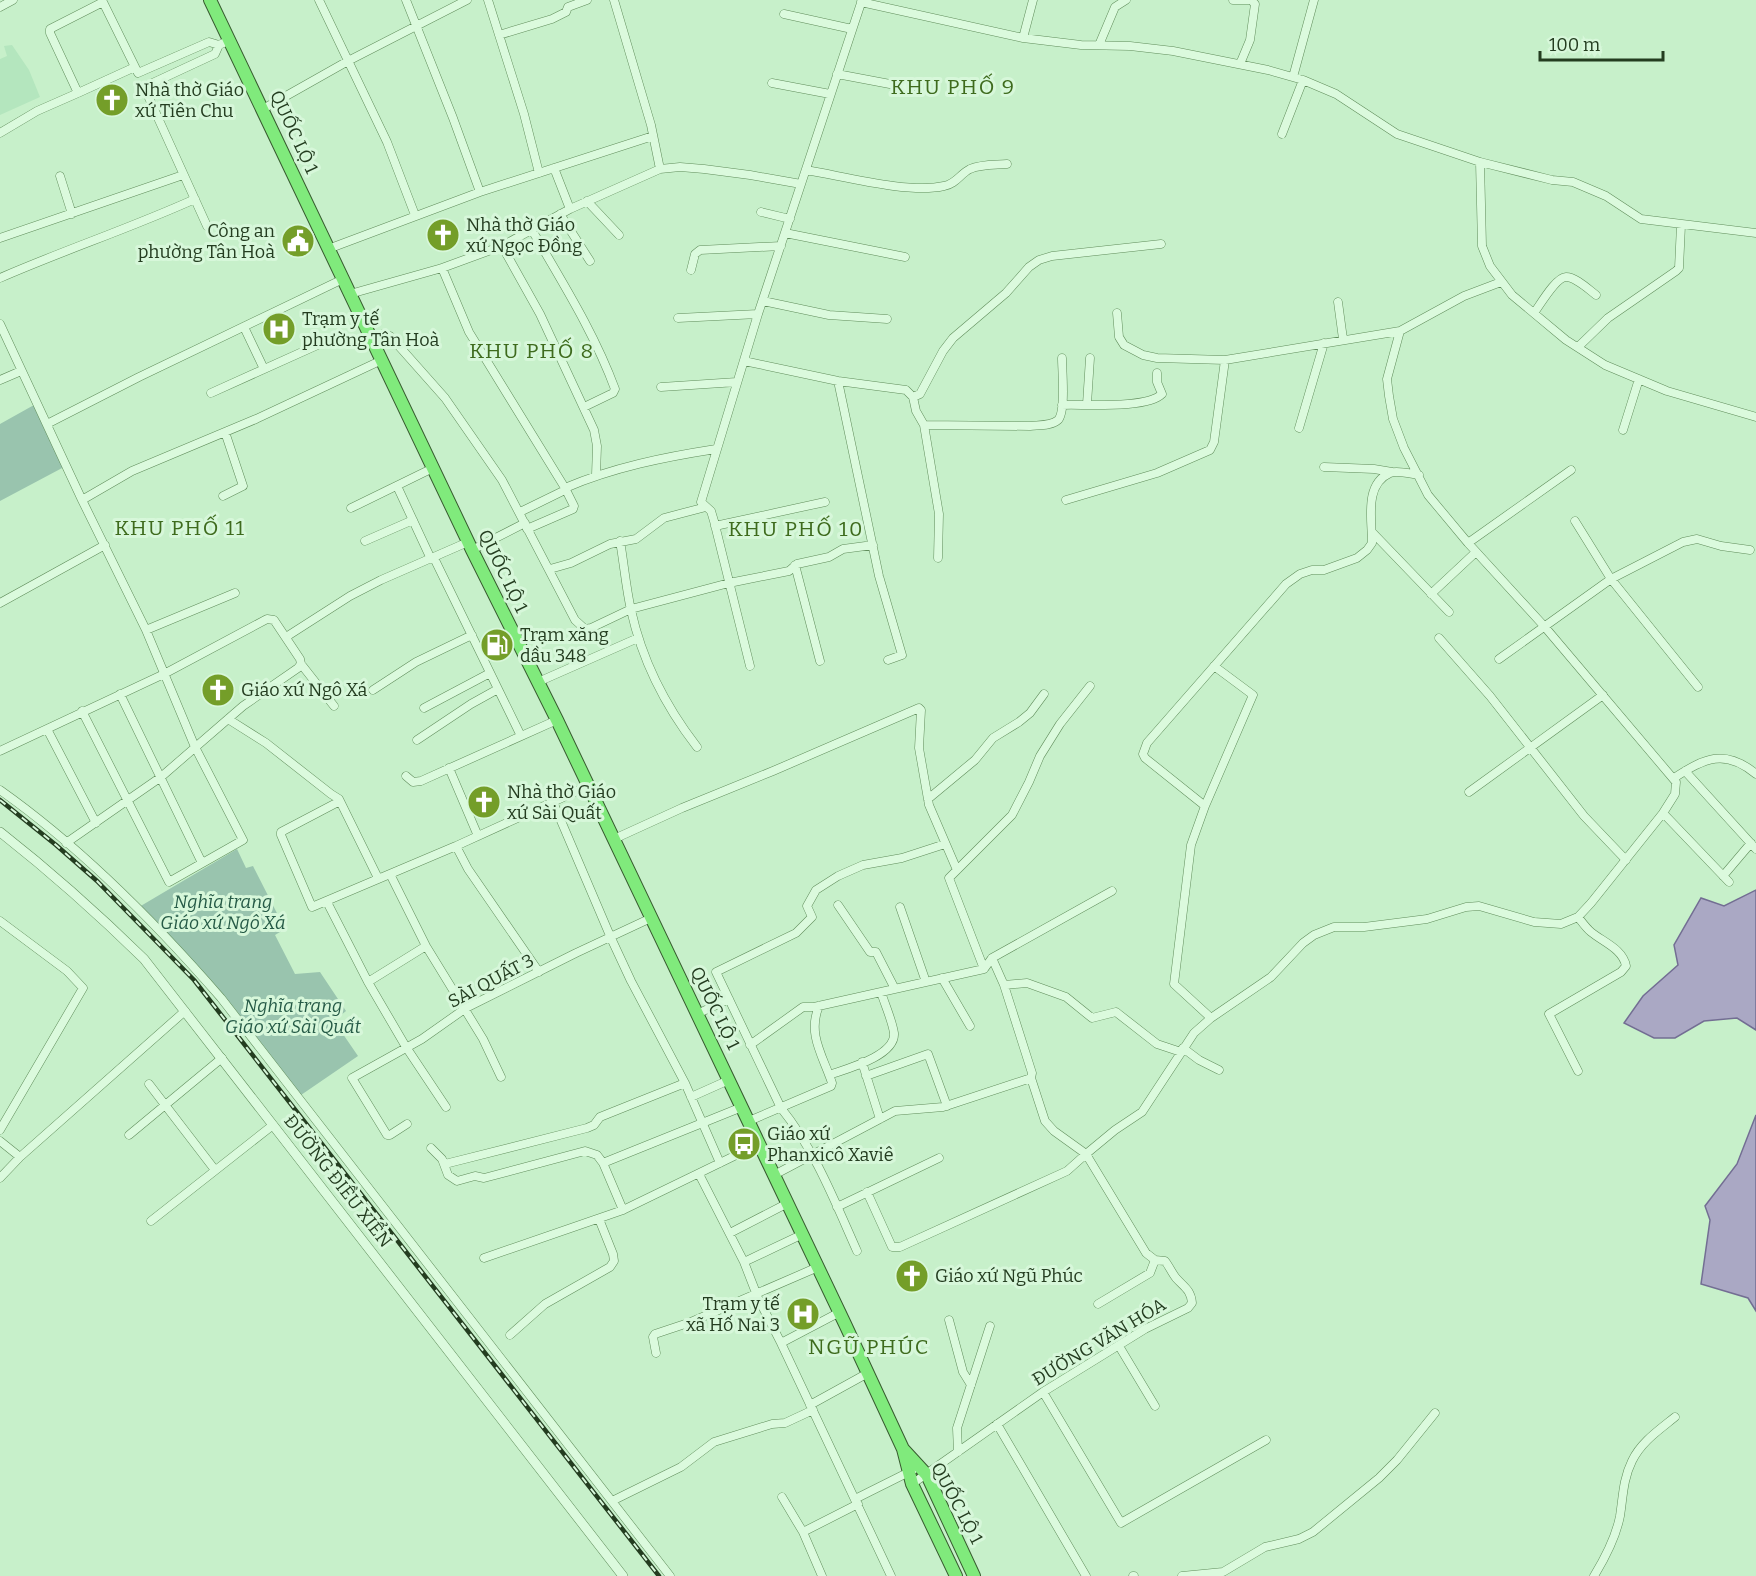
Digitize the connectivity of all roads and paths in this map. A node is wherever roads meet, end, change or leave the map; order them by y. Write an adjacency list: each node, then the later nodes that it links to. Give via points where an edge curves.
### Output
1 (13, 0): 15 (street)
2 (210, 0): 21 (highway, QUỐC LỘ 1)
3 (319, 0): 23 (street)
4 (406, 0): 17 (street)
5 (467, 0): 17 (street)
6 (488, 0): 19 (street)
7 (587, 0): 19 (street, via 552,19)
8 (614, 0): 36 (street)
9 (1033, 0): 20 (street)
10 (1126, 0): 22 (street, via 1115,7)
11 (1233, 0): 24 (street, via 1251,0 1255,4 1250,40)
12 (1314, 0): 27 (street)
13 (103, 1): 25 (street); 31 (street, via 50,29)
14 (862, 1): 18 (street); 20 (street)
15 (0, 7)
16 (784, 14): 18 (street)
17 (416, 26): 23 (street); 46 (street)
18 (852, 29): 26 (street)
19 (500, 35): 42 (street)
20 (1023, 39): 22 (street)
21 (224, 43): 25 (street, via 209,42 138,73); 33 (highway, QUỐC LỘ 1); 43 (street, via 215,54 144,87)
22 (1099, 45): 24 (street, via 1173,51)
23 (348, 61): 33 (street); 53 (street, via 387,142)
24 (1240, 64): 27 (street)
25 (135, 67): 31 (street)
26 (837, 74): 30 (street); 32 (street)
27 (1293, 77): 28 (street)
28 (1303, 80): 35 (street); 37 (street, via 1336,94 1397,134)
29 (772, 83): 32 (street)
30 (911, 88)
31 (78, 93): 34 (street)
32 (830, 94): 41 (street)
33 (263, 109): 65 (highway, QUỐC LỘ 1)
34 (0, 133)
35 (1282, 134)
36 (653, 136): 39 (street); 40 (street)
37 (1480, 162): 55 (street, via 1573,182 1606,196 1641,219); 72 (street, via 1482,246)
38 (1007, 164): 41 (street, via 974,168 955,182 921,188)
39 (554, 168): 42 (street); 49 (street)
40 (660, 169): 45 (street, via 704,169); 48 (street)
41 (806, 170): 45 (street)
42 (539, 173): 46 (street)
43 (183, 175): 47 (street); 51 (street)
44 (60, 176): 51 (street)
45 (801, 184): 54 (street)
46 (480, 192): 53 (street)
47 (195, 199): 56 (street); 70 (street)
48 (587, 201): 49 (street); 60 (street)
49 (570, 209): 52 (street)
50 (761, 212): 54 (street)
51 (72, 213): 61 (street)
52 (560, 214): 57 (street); 67 (street)
53 (415, 215): 65 (street)
54 (790, 219): 58 (street)
55 (1681, 225): 59 (street); 89 (street, via 1679,268 1608,318)
56 (207, 226)
57 (531, 230): 63 (street); 107 (street, via 603,355 615,389)
58 (785, 233): 64 (street); 66 (street)
59 (1756, 233)
60 (619, 235)
61 (0, 238)
62 (1161, 244): 104 (street, via 1039,260 953,338 920,394)
63 (502, 246): 68 (street); 107 (street)
64 (781, 246): 69 (street, via 700,250); 75 (street)
65 (328, 249): 71 (highway, QUỐC LỘ 1)
66 (905, 257)
67 (590, 261)
68 (442, 268): 73 (street); 122 (street, via 469,332)
69 (691, 270)
70 (0, 278)
71 (343, 279): 73 (highway, QUỐC LỘ 1); 83 (street)
72 (1501, 282): 77 (street); 84 (street, via 1464,296)
73 (350, 294): 85 (highway, QUỐC LỘ 1)
74 (1596, 295): 77 (street, via 1565,276)
75 (763, 301): 78 (street); 81 (street, via 829,315)
76 (1338, 303): 86 (street)
77 (1534, 313): 89 (street)
78 (758, 314): 80 (street); 94 (street)
79 (1117, 314): 93 (street, via 1119,337 1133,351 1157,357)
80 (678, 318)
81 (887, 319)
82 (0, 324): 96 (street)
83 (244, 327): 95 (street); 109 (street)
84 (1400, 331): 86 (street); 120 (street, via 1387,379 1389,396 1400,438)
85 (371, 337): 92 (highway, QUỐC LỘ 1); 129 (street, via 390,336 445,398)
86 (1343, 339): 88 (street)
87 (322, 343): 95 (street)
88 (1324, 343): 93 (street); 111 (street)
89 (1578, 348): 98 (street)
90 (1062, 358): 106 (street)
91 (1090, 358): 105 (street)
92 (382, 360): 113 (street); 116 (highway, QUỐC LỘ 1)
93 (1225, 360): 125 (street, via 1210,450 1157,473)
94 (744, 361): 100 (street); 101 (street)
95 (264, 369): 103 (street)
96 (21, 371): 99 (street); 109 (street)
97 (1157, 373): 105 (street, via 1156,382 1162,394 1157,399 1131,404)
98 (1639, 379): 108 (street); 112 (street)
99 (0, 380)
100 (838, 381): 104 (street, via 906,390); 139 (street)
101 (737, 382): 102 (street); 114 (street)
102 (661, 387)
103 (211, 393)
104 (913, 397): 110 (street)
105 (1087, 404): 106 (street)
106 (1062, 405): 110 (street, via 1057,420 1047,425)
107 (584, 407): 119 (street, via 597,446)
108 (1756, 417)
109 (47, 424): 124 (street)
110 (924, 425): 144 (street, via 939,514)
111 (1299, 428)
112 (1623, 430)
113 (225, 432): 123 (street, via 243,486); 124 (street, via 132,471)
114 (716, 449): 119 (street); 127 (street, via 701,502)
115 (1324, 467): 118 (street)
116 (433, 468): 121 (street); 140 (highway, QUỐC LỘ 1)
117 (1571, 470): 137 (street)
118 (1392, 472): 120 (street); 134 (street, via 1375,484)
119 (596, 475): 122 (street)
120 (1419, 475): 137 (street, via 1428,495)
121 (397, 486): 128 (street); 130 (street)
122 (563, 490): 129 (street); 132 (street, via 574,508)
123 (223, 496)
124 (82, 500): 138 (street)
125 (1066, 500)
126 (825, 502): 133 (street)
127 (706, 507): 133 (street); 136 (street, via 664,518 636,539)
128 (351, 508)
129 (520, 512): 132 (street)
130 (413, 520): 135 (street); 143 (street)
131 (1575, 521): 147 (street)
132 (526, 526): 140 (street); 146 (street)
133 (715, 526): 148 (street)
134 (1372, 532): 150 (street); 165 (street, via 1372,543 1357,558 1300,574 1286,584)
135 (365, 541)
136 (620, 541): 146 (street); 152 (street)
137 (1468, 543): 142 (street)
138 (105, 545): 151 (street); 155 (street)
139 (873, 545): 145 (street, via 843,549 829,557); 161 (street, via 902,655)
140 (470, 546): 143 (street); 168 (highway, QUỐC LỘ 1)
141 (1750, 550): 147 (street, via 1697,538)
142 (1476, 552): 150 (street); 154 (street)
143 (432, 558): 156 (street); 157 (street, via 350,596)
144 (938, 558)
145 (795, 565): 148 (street, via 789,571); 162 (street)
146 (550, 569): 152 (street, via 575,620 585,629)
147 (1611, 579): 154 (street); 170 (street)
148 (729, 583): 152 (street); 164 (street)
149 (235, 593): 155 (street)
150 (1431, 594): 153 (street)
151 (0, 603)
152 (631, 609): 158 (street)
153 (1449, 612)
154 (1544, 626): 160 (street); 175 (street)
155 (146, 630): 167 (street)
156 (472, 635): 166 (street); 172 (street, via 416,662)
157 (286, 637): 163 (street); 167 (street, via 274,620 267,619)
158 (639, 638): 168 (street); 186 (street, via 666,702)
159 (1439, 638): 184 (street)
160 (1499, 659)
161 (888, 660)
162 (820, 661)
163 (301, 664): 176 (street); 179 (street)
164 (750, 666)
165 (1214, 666): 201 (street, via 1253,695); 201 (street, via 1147,743 1143,754)
166 (490, 673): 171 (street); 177 (street)
167 (164, 674): 173 (street); 185 (street)
168 (538, 682): 180 (highway, QUỐC LỘ 1)
169 (1090, 686): 213 (street, via 1040,756 1012,815)
170 (1698, 687)
171 (498, 689): 182 (street); 183 (street)
172 (373, 690)
173 (120, 694): 178 (street); 192 (street)
174 (1044, 694): 197 (street, via 1030,713 993,738 975,760)
175 (1603, 695): 184 (street); 193 (street)
176 (334, 705)
177 (424, 708)
178 (82, 711): 181 (street); 198 (street)
179 (228, 719): 185 (street); 199 (street, via 266,742)
180 (557, 720): 182 (street); 194 (highway, QUỐC LỘ 1)
181 (47, 729): 187 (street); 203 (street)
182 (521, 736): 188 (street)
183 (417, 740)
184 (1531, 746): 196 (street); 211 (street, via 1584,816)
185 (195, 747): 192 (street); 212 (street, via 243,840)
186 (698, 747)
187 (0, 751)
188 (449, 768): 191 (street, via 416,782); 205 (street)
189 (1685, 771): 190 (street, via 1724,758 1744,764); 193 (street); 210 (street)
190 (1756, 774)
191 (406, 776)
192 (161, 777): 198 (street); 212 (street)
193 (1674, 778): 202 (street, via 1675,794)
194 (588, 786): 200 (street); 206 (highway, QUỐC LỘ 1)
195 (0, 790): 207 (street)
196 (1469, 792)
197 (928, 799): 206 (street, via 919,748 919,708); 208 (street)
198 (128, 801): 203 (street); 212 (street, via 169,882)
199 (340, 801): 215 (street); 217 (street, via 281,835 312,908)
200 (553, 802): 205 (street); 223 (street)
201 (1205, 806): 239 (street, via 1191,845 1174,984)
202 (1663, 813): 210 (street, via 1726,879); 211 (street)
203 (96, 822): 207 (street)
204 (0, 832): 237 (street, ĐƯỜNG ĐIỀU XIỂN, via 96,912 144,959)
205 (478, 836): 209 (street)
206 (614, 839): 221 (highway, QUỐC LỘ 1)
207 (66, 843): 318 (street, via 162,933 221,998)
208 (945, 844): 213 (street); 234 (street, via 863,865 819,888 808,901 812,917 801,930 716,972)
209 (456, 846): 214 (street); 227 (street)
210 (1753, 846)
211 (1626, 860): 220 (street)
212 (202, 863)
213 (957, 870): 226 (street, via 949,878)
214 (390, 874): 215 (street); 224 (street)
215 (378, 878): 217 (street)
216 (1112, 891): 225 (street)
217 (327, 902): 229 (street)
218 (838, 905): 232 (street, via 870,952 876,952)
219 (900, 908): 230 (street)
220 (1578, 917): 239 (street, via 1562,924 1544,923 1479,906 1427,920 1334,927 1314,935 1271,977); 249 (street, via 1589,931 1619,952 1626,966 1548,1014)
221 (651, 918): 223 (street, SÀI QUẤT 3); 238 (highway, QUỐC LỘ 1)
222 (0, 921): 268 (street, via 67,971 83,988)
223 (611, 938): 227 (street, SÀI QUẤT 3); 255 (street)
224 (426, 946): 229 (street); 236 (street)
225 (992, 958): 226 (street); 231 (street)
226 (984, 969): 228 (street)
227 (539, 972): 236 (street, SÀI QUẤT 3)
228 (942, 978): 230 (street); 240 (street)
229 (368, 982): 242 (street)
230 (926, 982): 232 (street)
231 (1004, 985): 243 (street, via 1027,983 1066,997 1092,1018 1116,1012 1157,1044); 253 (street)
232 (895, 989): 233 (street)
233 (881, 992): 235 (street); 244 (street, via 894,1035 891,1047)
234 (729, 999): 238 (street); 241 (street)
235 (819, 1006): 241 (street, via 803,1007); 250 (street, via 813,1032)
236 (466, 1008): 242 (street, SÀI QUẤT 3); 252 (street)
237 (185, 1011): 245 (street, ĐƯỜNG ĐIỀU XIỂN); 275 (street)
238 (697, 1014): 254 (highway, QUỐC LỘ 1)
239 (1211, 1018): 243 (street)
240 (970, 1026)
241 (750, 1045): 262 (street)
242 (406, 1047): 260 (street); 266 (street, SÀI QUẤT 3, via 352,1080 387,1135)
243 (1182, 1050): 248 (street); 273 (street, via 1142,1112)
244 (878, 1055): 246 (street); 247 (street)
245 (222, 1058): 258 (street); 267 (street, ĐƯỜNG ĐIỀU XIỂN)
246 (862, 1062): 250 (street); 251 (street)
247 (883, 1070): 251 (street); 259 (street, via 928,1054)
248 (1219, 1070)
249 (1578, 1071)
250 (829, 1075): 262 (street, via 831,1086)
251 (866, 1076): 263 (street)
252 (501, 1077)
253 (1031, 1078): 259 (street); 273 (street, via 1045,1121)
254 (729, 1080): 257 (street); 261 (highway, QUỐC LỘ 1)
255 (685, 1083): 257 (street); 279 (street, via 600,1117 587,1128)
256 (149, 1084): 258 (street)
257 (691, 1097): 265 (street)
258 (165, 1104): 269 (street); 280 (street)
259 (947, 1106): 263 (street, via 895,1111)
260 (446, 1107)
261 (742, 1107): 264 (highway, QUỐC LỘ 1); 265 (street)
262 (781, 1108): 264 (street); 274 (street)
263 (880, 1119): 274 (street)
264 (749, 1121): 271 (highway, QUỐC LỘ 1)
265 (702, 1123): 277 (street); 278 (street)
266 (407, 1124)
267 (273, 1125): 280 (street); 322 (street, ĐƯỜNG ĐIỀU XIỂN)
268 (0, 1130)
269 (129, 1135)
270 (0, 1141): 275 (street)
271 (759, 1144): 278 (street); 282 (highway, QUỐC LỘ 1)
272 (430, 1148): 279 (street)
273 (1086, 1154): 284 (street, via 1066,1171 900,1247 892,1247); 294 (street, ĐƯỜNG VĂN HÓA, via 1146,1252)
274 (811, 1155): 282 (street); 286 (street)
275 (20, 1157): 283 (street)
276 (939, 1158): 284 (street)
277 (603, 1163): 279 (street, via 597,1155 585,1151 484,1178 457,1181 448,1175); 287 (street)
278 (720, 1163): 281 (street)
279 (445, 1164)
280 (214, 1170): 289 (street)
281 (699, 1174): 287 (street); 290 (street)
282 (774, 1175): 285 (highway, QUỐC LỘ 1)
283 (0, 1178)
284 (867, 1192): 286 (street)
285 (788, 1203): 290 (street); 291 (highway, QUỐC LỘ 1)
286 (837, 1207): 292 (street)
287 (623, 1210): 288 (street)
288 (598, 1219): 293 (street); 302 (street, via 613,1254 610,1267 545,1304)
289 (151, 1221)
290 (730, 1233): 295 (street)
291 (802, 1234): 295 (street); 296 (highway, QUỐC LỘ 1)
292 (857, 1251)
293 (484, 1258)
294 (1155, 1260): 298 (street, via 1150,1273); 304 (street, ĐƯỜNG VĂN HÓA, via 1167,1264 1188,1289 1192,1303)
295 (744, 1262): 297 (street)
296 (818, 1267): 297 (street); 299 (highway, QUỐC LỘ 1)
297 (756, 1293): 303 (street); 305 (street, via 655,1334)
298 (1098, 1304)
299 (840, 1312): 303 (street); 306 (highway, QUỐC LỘ 1)
300 (949, 1320): 307 (street, via 963,1372)
301 (990, 1326): 307 (street)
302 (510, 1335)
303 (781, 1343): 310 (street)
304 (1119, 1346): 308 (street, ĐƯỜNG VĂN HÓA); 309 (street)
305 (656, 1353)
306 (868, 1373): 310 (street); 316 (highway, QUỐC LỘ 1)
307 (971, 1385): 315 (street, via 957,1428)
308 (1043, 1392): 313 (street, ĐƯỜNG VĂN HÓA); 314 (street, via 1121,1523)
309 (1155, 1406)
310 (811, 1407): 318 (street, via 784,1423 714,1442 681,1467); 319 (street)
311 (1435, 1413): 328 (street, via 1379,1478 1313,1532 1265,1548 1216,1574)
312 (1675, 1418): 329 (street, via 1650,1436 1633,1459 1624,1482 1613,1540)
313 (997, 1424): 315 (street, ĐƯỜNG VĂN HÓA); 327 (street)
314 (1266, 1440)
315 (958, 1452): 316 (street, ĐƯỜNG VĂN HÓA)
316 (916, 1475): 319 (street, ĐƯỜNG VĂN HÓA); 325 (highway, QUỐC LỘ 1); 326 (highway, QUỐC LỘ 1)
317 (782, 1497): 320 (street)
318 (612, 1501): 323 (street)
319 (856, 1502): 320 (street, ĐƯỜNG VĂN HÓA); 324 (street)
320 (803, 1532): 321 (street)
321 (819, 1575)
322 (623, 1576)
323 (670, 1576)
324 (891, 1576)
325 (956, 1576)
326 (974, 1576)
327 (1086, 1576)
328 (1182, 1576)
329 (1594, 1576)

